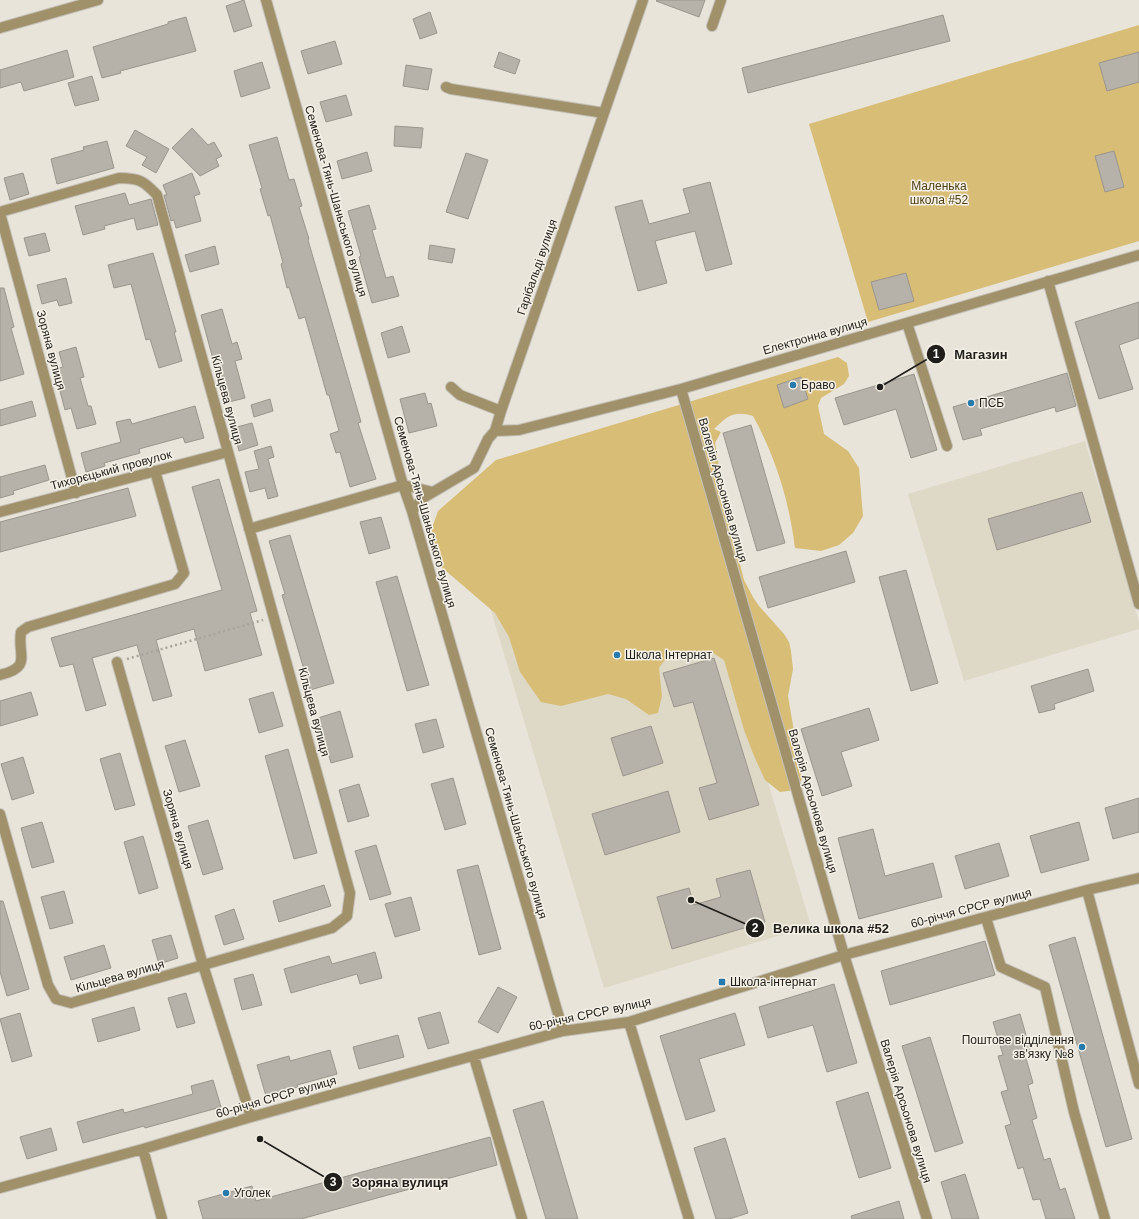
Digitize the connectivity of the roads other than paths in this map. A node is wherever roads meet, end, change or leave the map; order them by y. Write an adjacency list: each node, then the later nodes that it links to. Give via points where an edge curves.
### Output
1 (96, 0): 6 (street)
2 (266, 0): 21 (street, Семенова-Тянь-Шаньського вулиця)
3 (643, 0): 8 (street, Гарібальді вулиця)
4 (721, 0): 5 (street)
5 (712, 26)
6 (0, 28)
7 (446, 87): 8 (street)
8 (604, 113): 16 (street, Гарібальді вулиця)
9 (0, 212): 10 (street, Зоряна вулиця); 19 (street, Кільцева вулиця, via 119,178 133,178 146,184 157,195)
10 (3, 239): 23 (street, Зоряна вулиця)
11 (1139, 255): 12 (street, Електронна вулиця)
12 (1048, 281): 13 (street, Електронна вулиця); 27 (street)
13 (907, 323): 15 (street, Електронна вулиця); 18 (street)
14 (451, 387): 16 (street, via 460,395)
15 (681, 389): 17 (street, Електронна вулиця, via 519,430); 34 (street, Валерія Арсьонова вулиця)
16 (500, 411): 17 (street, Гарібальді вулиця)
17 (495, 431): 22 (street, Гарібальді вулиця, via 488,439 474,468)
18 (947, 446)
19 (228, 452): 20 (street, Тихорєцький провулок); 26 (street, Кільцева вулиця)
20 (156, 471): 23 (street, Тихорєцький провулок); 29 (street, via 184,572 180,579 175,584 28,627 20,632 22,655 19,666 12,672)
21 (403, 486): 22 (street); 24 (street, Семенова-Тянь-Шаньського вулиця); 26 (street)
22 (433, 492): 24 (street, Гарібальді вулиця, via 423,498)
23 (76, 493): 25 (street, Тихорєцький провулок)
24 (412, 511): 37 (street, Семенова-Тянь-Шаньського вулиця)
25 (0, 512)
26 (249, 529): 35 (street, Кільцева вулиця, via 350,893 347,916 332,928)
27 (1139, 604)
28 (117, 662): 35 (street, Зоряна вулиця)
29 (0, 675)
30 (0, 814): 35 (street, Кільцева вулиця, via 48,985 56,999 71,1003)
31 (1139, 878): 32 (street, 60-річчя СРСР вулиця)
32 (1087, 890): 33 (street, 60-річчя СРСР вулиця); 39 (street)
33 (986, 918): 34 (street, 60-річчя СРСР вулиця); 47 (street, via 1001,967 1045,987 1074,1112)
34 (844, 955): 36 (street, 60-річчя СРСР вулиця); 46 (street, Валерія Арсьонова вулиця)
35 (203, 965): 40 (street, Зоряна вулиця)
36 (629, 1022): 37 (street, 60-річчя СРСР вулиця); 45 (street)
37 (563, 1031): 38 (street, 60-річчя СРСР вулиця)
38 (474, 1056): 40 (street, 60-річчя СРСР вулиця); 44 (street)
39 (1139, 1084)
40 (251, 1117): 41 (street, 60-річчя СРСР вулиця)
41 (143, 1149): 42 (street, 60-річчя СРСР вулиця); 43 (street)
42 (0, 1188)
43 (162, 1219)
44 (522, 1219)
45 (689, 1219)
46 (926, 1219)
47 (1105, 1219)

